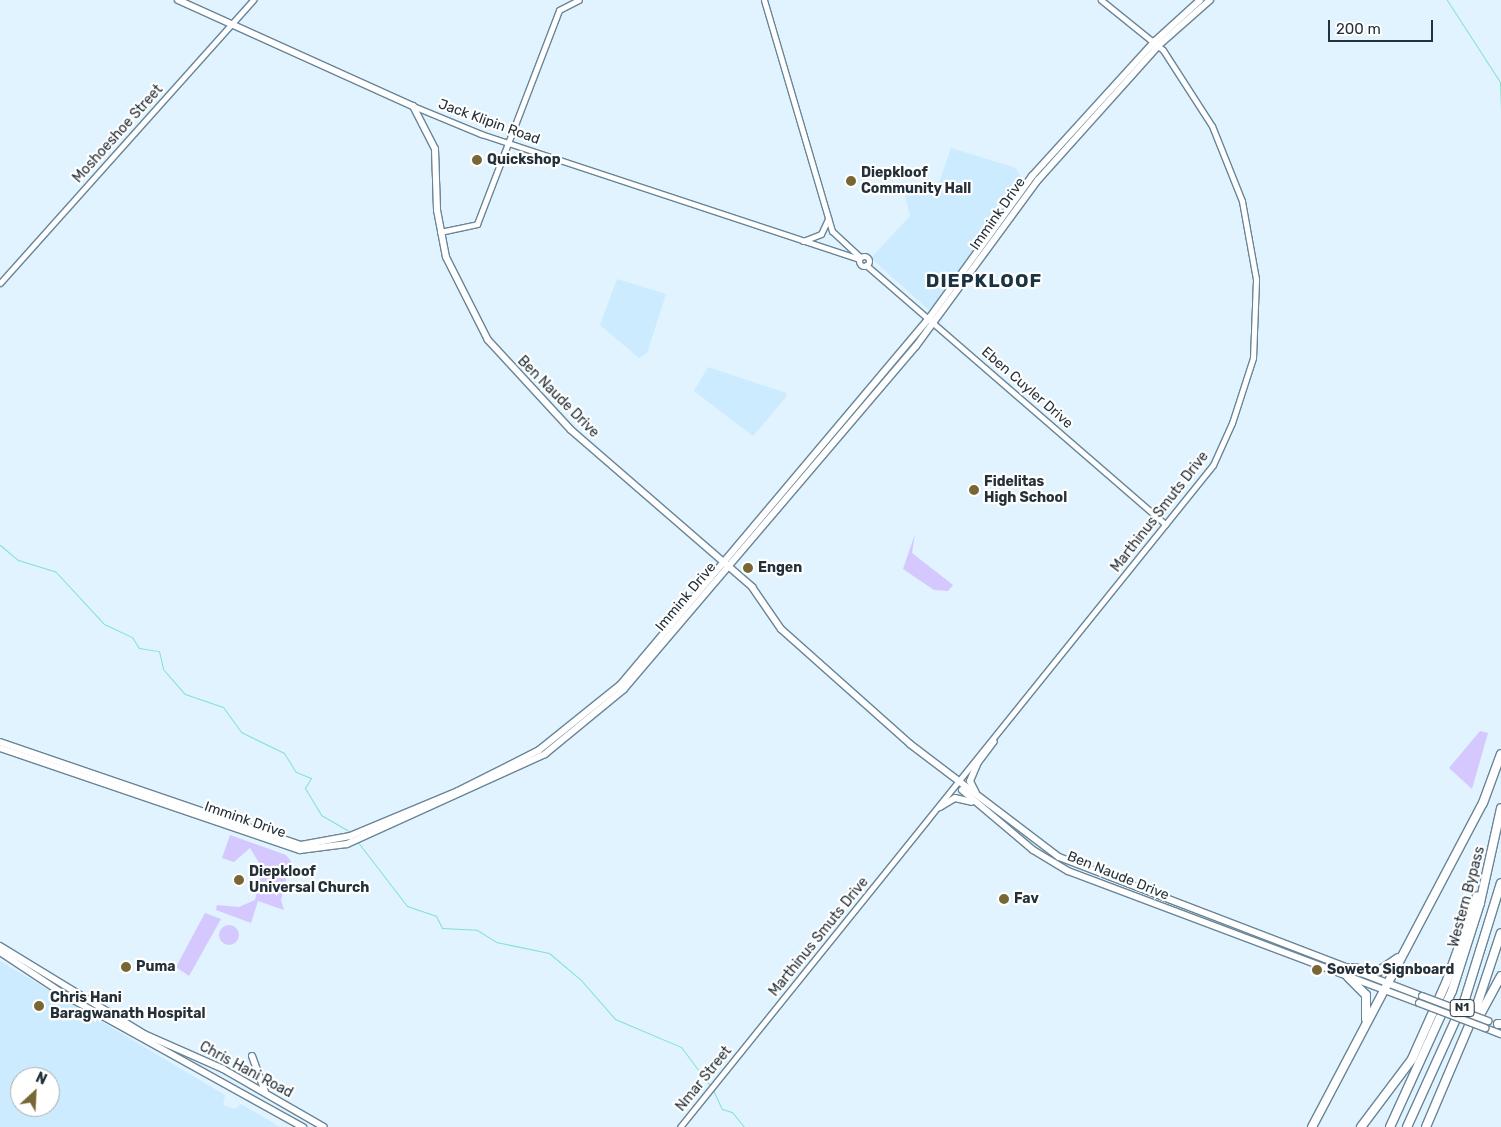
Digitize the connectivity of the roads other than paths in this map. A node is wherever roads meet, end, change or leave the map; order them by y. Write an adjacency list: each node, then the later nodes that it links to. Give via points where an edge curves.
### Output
1 (178, 0): 8 (main road, Jack Klipin Road)
2 (253, 0): 8 (street, Moshoeshoe Street)
3 (579, 0): 11 (street, via 559,10)
4 (764, 0): 12 (street)
5 (1101, 0): 9 (street, Marthinus Smuts Drive)
6 (1200, 0): 9 (main road, Immink Drive)
7 (1210, 0): 9 (main road, Immink Drive)
8 (231, 24): 10 (main road, Jack Klipin Road); 17 (street, Moshoeshoe Street)
9 (1157, 43): 18 (main road, Immink Drive, via 1032,176); 19 (street, Marthinus Smuts Drive, via 1209,121 1225,157 1242,201 1256,279 1252,365 1232,423 1218,458)
10 (413, 106): 11 (street, Jack Klipin Road); 13 (main road, Ben Naude Drive, via 435,149)
11 (506, 142): 13 (street, via 477,224); 14 (street, Jack Klipin Road)
12 (828, 219): 14 (street, via 821,234); 15 (street, via 833,233)
13 (440, 232): 20 (main road, Ben Naude Drive, via 454,278 488,340 531,391)
14 (802, 241): 15 (street)
15 (860, 258): 16 (street); 16 (street, Eben Cuyler Drive)
16 (867, 263): 18 (street, Eben Cuyler Drive)
17 (0, 284)
18 (932, 320): 19 (street, Eben Cuyler Drive); 20 (main road, Immink Drive)
19 (1166, 524): 21 (street, Marthinus Smuts Drive)
20 (728, 566): 26 (main road, Ben Naude Drive, via 756,592 781,629); 30 (main road, Immink Drive, via 609,696 556,739 458,791); 30 (main road, Immink Drive, via 619,696 545,754 371,834)
21 (1003, 725): 25 (street); 26 (street, Marthinus Smuts Drive)
22 (0, 742): 30 (main road, Immink Drive, via 290,844 317,845)
23 (0, 748): 30 (main road, Immink Drive, via 286,848 328,849)
24 (1501, 754): 36 (highway, via 1483,802)
25 (979, 760): 26 (street); 27 (main road, via 970,784)
26 (957, 784): 27 (main road, Ben Naude Drive); 28 (street, Marthinus Smuts Drive); 31 (street, Marthinus Smuts Drive)
27 (984, 805): 28 (main road, via 957,797); 38 (main road, Ben Naude Drive, via 1072,863); 40 (main road, Ben Naude Drive, via 1033,850 1068,871)
28 (940, 808): 31 (street, Marthinus Smuts Drive)
29 (1501, 808): 32 (highway, Western Bypass / N1)
30 (353, 838)
31 (910, 841): 47 (street, Marthinus Smuts Drive)
32 (1487, 875): 54 (highway, via 1412,1059); 55 (highway, Western Bypass / N1, via 1452,991)
33 (1501, 883): 56 (highway, Western Bypass / N1, via 1465,999)
34 (1501, 933): 57 (highway, via 1474,1014)
35 (0, 946): 42 (main road, Chris Hani Road)
36 (1408, 947): 38 (highway, via 1384,970); 41 (highway)
37 (0, 952): 43 (main road, Chris Hani Road)
38 (1350, 968): 41 (main road, Ben Naude Drive)
39 (1501, 976): 57 (highway)
40 (1348, 977): 41 (main road, Ben Naude Drive); 46 (highway, via 1369,1002)
41 (1387, 987): 44 (main road, bridge, via 1422,996); 45 (main road, bridge, via 1419,1003); 46 (highway)
42 (94, 1004): 43 (main road); 49 (main road, Chris Hani Road, via 150,1037)
43 (115, 1024): 50 (main road, Chris Hani Road)
44 (1500, 1025)
45 (1501, 1034)
46 (1359, 1039): 53 (highway)
47 (746, 1046): 52 (street, Nmar Street)
48 (252, 1056): 49 (main road, via 260,1084)
49 (268, 1094): 51 (main road, Chris Hani Road)
50 (303, 1127)
51 (324, 1127)
52 (680, 1127)
53 (1312, 1127)
54 (1361, 1127)
55 (1390, 1127)
56 (1408, 1127)
57 (1427, 1127)

